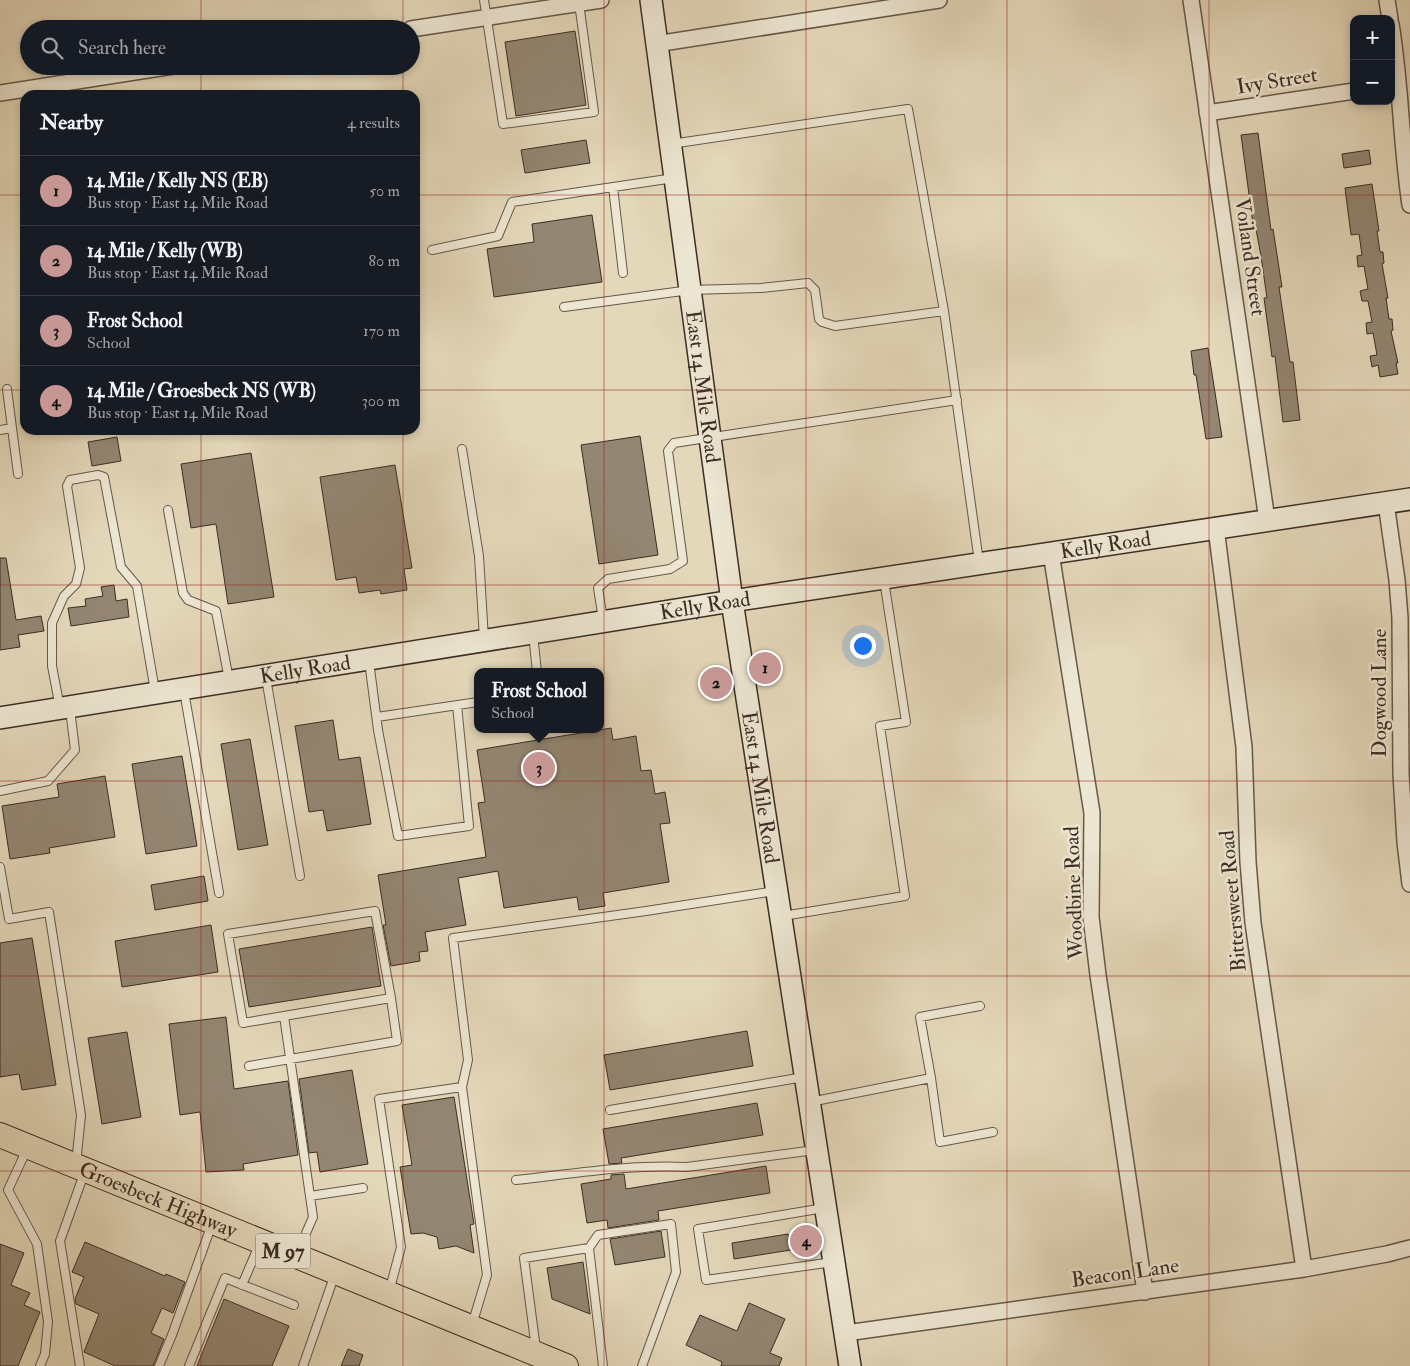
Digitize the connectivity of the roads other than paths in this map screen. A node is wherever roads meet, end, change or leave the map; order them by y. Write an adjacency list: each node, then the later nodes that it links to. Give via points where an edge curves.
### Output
1 (484, 0): 9 (lane)
2 (601, 0): 7 (street)
3 (650, 0): 11 (street, East 14 Mile Road)
4 (940, 0): 11 (street)
5 (1191, 0): 16 (street, Voiland Street)
6 (1388, 0): 8 (street)
7 (579, 3): 9 (street); 9 (lane, via 594,112 503,124)
8 (1390, 15)
9 (487, 18): 10 (street)
10 (420, 28)
11 (656, 44): 17 (street, East 14 Mile Road)
12 (116, 75): 15 (street)
13 (1395, 85): 20 (street)
14 (1350, 92): 16 (street, Ivy Street)
15 (0, 93)
16 (1207, 113): 36 (street, Voiland Street)
17 (669, 144): 18 (street, East 14 Mile Road); 25 (lane, via 908,109)
18 (674, 178): 19 (lane); 23 (street, East 14 Mile Road)
19 (613, 187): 21 (lane, via 512,202 498,236); 22 (lane)
20 (1410, 205)
21 (432, 250)
22 (623, 273)
23 (690, 290): 24 (lane); 25 (lane, via 808,283 815,290 819,319 835,326); 30 (street, East 14 Mile Road)
24 (564, 307)
25 (944, 311): 27 (lane)
26 (6, 389): 28 (lane)
27 (957, 400): 30 (lane); 39 (lane)
28 (12, 428): 29 (lane); 32 (lane)
29 (0, 430)
30 (711, 437): 41 (street, East 14 Mile Road); 42 (lane, via 674,443 668,451 683,561 670,569 608,579 598,588)
31 (462, 450): 44 (lane, via 480,556)
32 (18, 474)
33 (1410, 499): 34 (street, Kelly Road)
34 (1386, 503): 36 (street, Kelly Road); 46 (street, Dogwood Lane)
35 (168, 510): 49 (lane, via 183,593 188,600 216,611)
36 (1267, 520): 37 (street, Kelly Road)
37 (1216, 528): 38 (street, Kelly Road); 90 (street, Bittersweet Road, via 1244,747 1253,923)
38 (1051, 553): 39 (street, Kelly Road); 93 (street, Woodbine Road, via 1092,813 1091,917)
39 (980, 564): 40 (street, Kelly Road)
40 (884, 578): 41 (street, Kelly Road); 64 (lane, via 906,722 880,726 905,896)
41 (732, 601): 42 (street, Kelly Road); 62 (street, East 14 Mile Road)
42 (603, 622): 43 (street, Kelly Road)
43 (532, 633): 44 (street, Kelly Road); 47 (lane)
44 (484, 641): 45 (street, Kelly Road)
45 (369, 659): 48 (street, Kelly Road); 55 (lane)
46 (1406, 663): 58 (street, Dogwood Lane, via 1401,774)
47 (536, 668)
48 (266, 676): 49 (street, Kelly Road); 60 (lane)
49 (230, 682): 50 (street, Kelly Road)
50 (184, 689): 51 (street, Kelly Road); 63 (lane)
51 (156, 693): 54 (street, Kelly Road); 54 (lane, via 137,586 121,567 104,478 98,475 70,480 67,486 80,568 76,584 64,596 52,624 52,666)
52 (474, 703): 53 (lane)
53 (457, 705): 55 (lane); 55 (lane, via 469,826 398,836)
54 (65, 708): 56 (street, Kelly Road); 57 (lane, via 75,750 48,781)
55 (377, 717)
56 (0, 718)
57 (0, 791)
58 (1407, 841): 61 (street, Dogwood Lane)
59 (0, 866): 79 (lane, via 10,919 49,912 81,1115)
60 (300, 876)
61 (1410, 884)
62 (777, 891): 64 (street, East 14 Mile Road); 72 (lane, via 453,938 468,1060)
63 (219, 893)
64 (781, 916): 70 (street, East 14 Mile Road)
65 (391, 998): 67 (lane); 67 (lane, via 375,911 228,934 243,1023); 68 (lane, via 397,1041)
66 (980, 1006): 71 (lane, via 920,1017)
67 (284, 1016): 68 (lane)
68 (290, 1059): 69 (lane); 82 (lane)
69 (249, 1066)
70 (806, 1077): 73 (street, East 14 Mile Road); 74 (lane)
71 (931, 1078): 73 (lane); 75 (lane, via 940,1142)
72 (462, 1087): 94 (lane, via 379,1099 401,1247); 96 (lane, via 487,1275)
73 (810, 1102): 78 (street, East 14 Mile Road)
74 (610, 1110)
75 (992, 1132)
76 (0, 1135): 77 (main road, Groesbeck Highway / M 97)
77 (28, 1147): 79 (main road, Groesbeck Highway / M 97); 99 (lane, via 8,1190 37,1244 48,1322 45,1354)
78 (817, 1149): 80 (lane, via 687,1167 603,1170); 83 (street, East 14 Mile Road)
79 (81, 1168): 84 (main road, Groesbeck Highway / M 97); 100 (lane, via 60,1240)
80 (516, 1180)
81 (363, 1188): 82 (lane)
82 (310, 1196): 88 (lane, via 313,1217)
83 (826, 1207): 89 (street, East 14 Mile Road); 89 (lane, via 698,1229 699,1238 706,1280)
84 (212, 1222): 85 (main road, Groesbeck Highway / M 97); 101 (lane)
85 (260, 1241): 88 (main road, Groesbeck Highway / M 97); 92 (lane)
86 (589, 1248): 98 (lane, via 524,1258); 104 (lane); 105 (lane, via 598,1235 671,1224 676,1272)
87 (1410, 1248): 90 (street, Beacon Lane)
88 (297, 1256): 91 (main road, Groesbeck Highway / M 97)
89 (835, 1262): 97 (street, East 14 Mile Road)
90 (1304, 1269): 93 (street, Beacon Lane)
91 (336, 1272): 94 (main road, Groesbeck Highway / M 97); 103 (lane)
92 (242, 1285): 95 (lane); 102 (lane, via 225,1278)
93 (1145, 1292): 97 (street, Beacon Lane)
94 (389, 1294): 96 (main road, Groesbeck Highway / M 97)
95 (294, 1305)
96 (472, 1327): 98 (main road, Groesbeck Highway / M 97)
97 (846, 1334): 106 (street, East 14 Mile Road)
98 (553, 1362)
99 (40, 1366)
100 (80, 1366)
101 (159, 1366)
102 (189, 1366)
103 (303, 1366)
104 (603, 1366)
105 (642, 1366)
106 (850, 1366)

